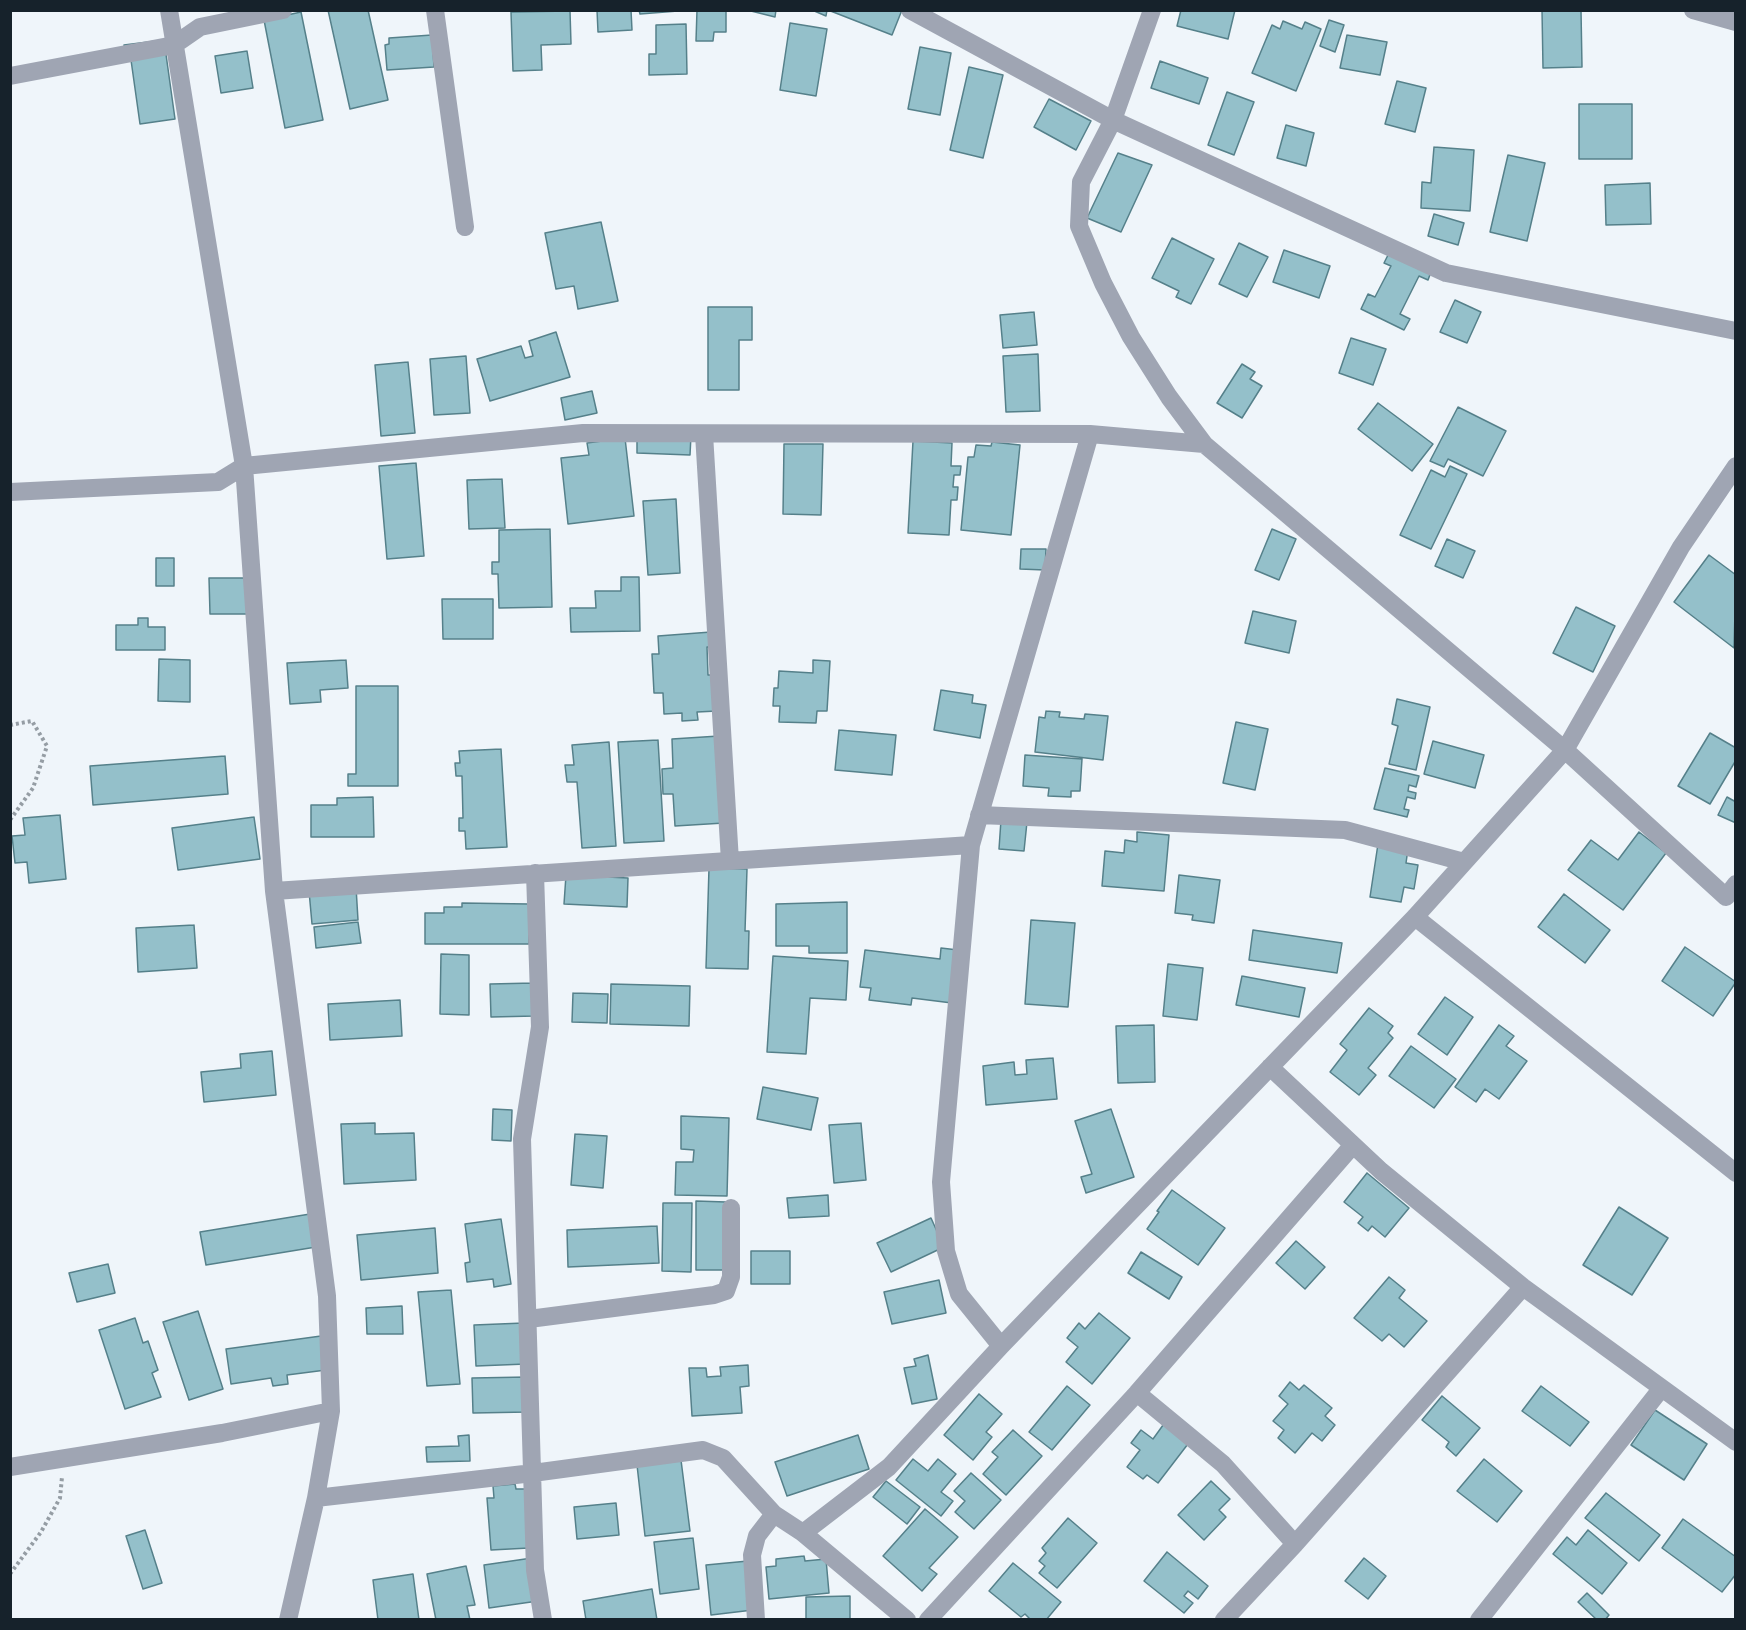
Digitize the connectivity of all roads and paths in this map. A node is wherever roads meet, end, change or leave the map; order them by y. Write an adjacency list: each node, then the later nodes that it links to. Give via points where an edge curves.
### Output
1 (169, 10): 8 (street)
2 (282, 10): 8 (street, via 200,27)
3 (435, 10): 11 (street)
4 (910, 10): 10 (street)
5 (1152, 10): 10 (street)
6 (1693, 10): 7 (street)
7 (1736, 22)
8 (174, 45): 9 (street); 16 (street)
9 (10, 76)
10 (1113, 120): 12 (street, via 1446,273); 15 (street, via 1081,182 1079,226 1131,337)
11 (465, 227)
12 (1736, 331)
13 (704, 434): 14 (street); 16 (street, via 583,433); 24 (street)
14 (1090, 434): 15 (street); 21 (street)
15 (1204, 444): 20 (street)
16 (244, 466): 18 (street, via 218,482); 27 (street)
17 (1736, 466): 20 (street, via 1682,547)
18 (10, 492)
19 (10, 725): 22 (path, via 32,721 47,746 33,788)
20 (1565, 750): 25 (street); 28 (street)
21 (979, 816): 23 (street); 25 (street, via 1345,830)
22 (10, 820)
23 (971, 845): 24 (street); 36 (street, via 941,1182 946,1251 959,1294)
24 (730, 861): 26 (street)
25 (1464, 862): 29 (street)
26 (535, 873): 27 (street); 35 (street, via 540,1027 522,1139)
27 (274, 891): 39 (street, via 327,1296)
28 (1732, 895)
29 (1415, 917): 30 (street); 32 (street)
30 (1270, 1067): 31 (street); 36 (street)
31 (1353, 1145): 34 (street); 38 (street)
32 (1736, 1173)
33 (731, 1208): 35 (street, via 731,1277 726,1291)
34 (1523, 1287): 37 (street); 47 (street)
35 (529, 1319): 43 (street)
36 (1001, 1346): 46 (street, via 889,1467)
37 (1661, 1389): 40 (street); 55 (street)
38 (1137, 1393): 47 (street, via 1223,1464); 53 (street)
39 (331, 1411): 41 (street); 44 (street)
40 (1736, 1442)
41 (63, 1458): 42 (street); 48 (path, via 60,1498)
42 (10, 1467)
43 (533, 1473): 44 (street); 45 (street, via 703,1450 723,1458); 50 (street, via 536,1570)
44 (316, 1498): 49 (street)
45 (774, 1514): 46 (street); 51 (street, via 757,1536 753,1555)
46 (803, 1533): 52 (street)
47 (1295, 1544): 54 (street)
48 (10, 1574)
49 (288, 1620)
50 (543, 1620)
51 (756, 1620)
52 (907, 1620)
53 (928, 1620)
54 (1224, 1620)
55 (1479, 1620)

